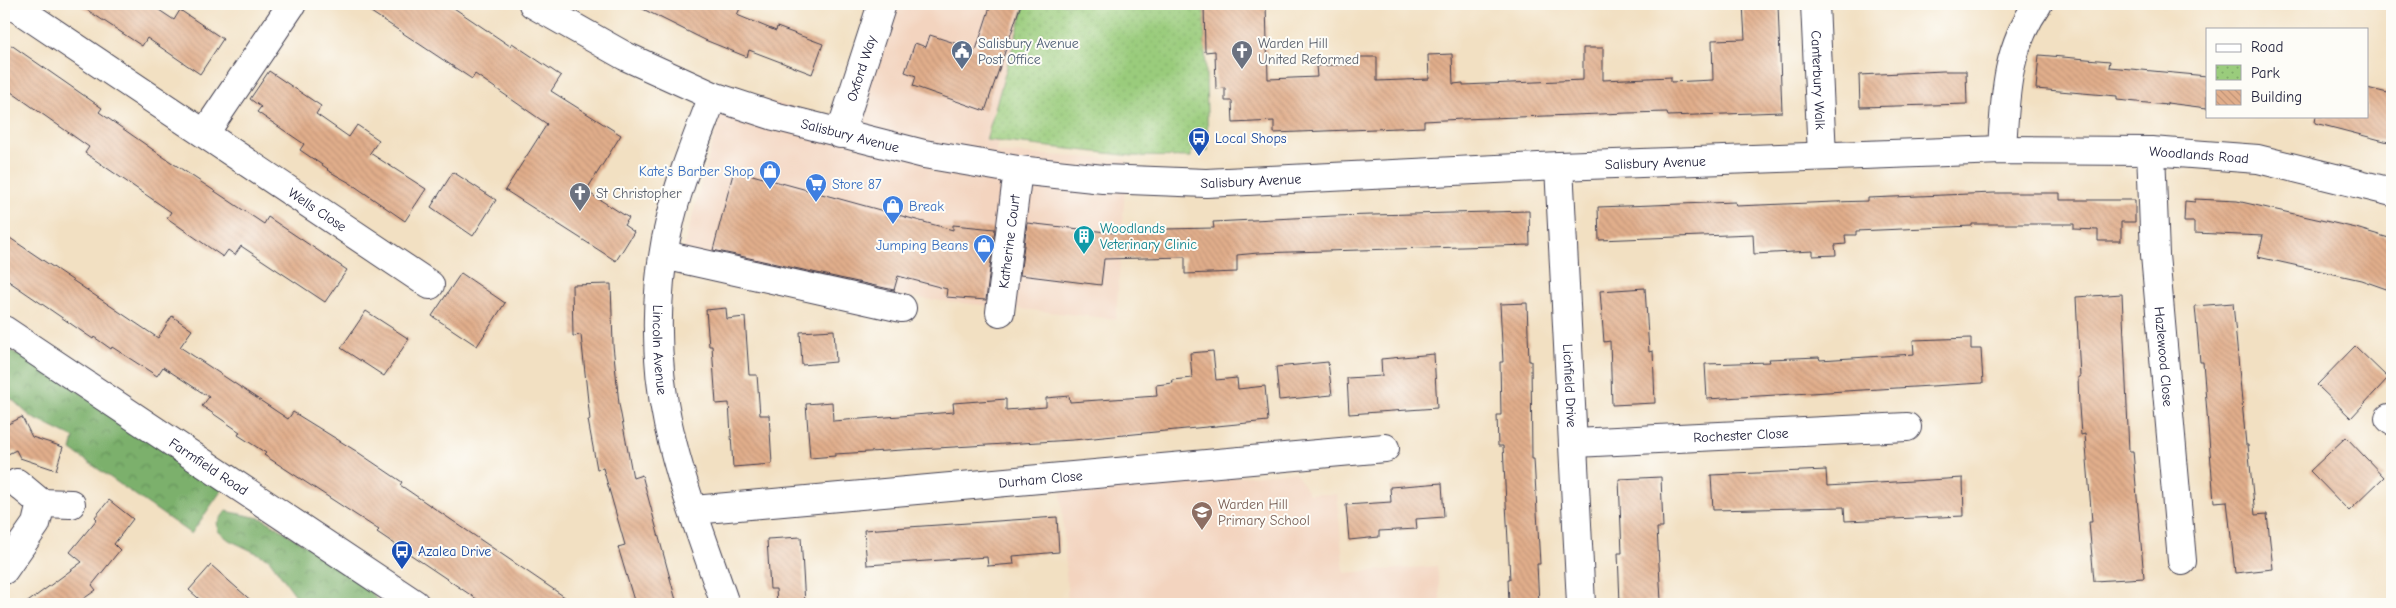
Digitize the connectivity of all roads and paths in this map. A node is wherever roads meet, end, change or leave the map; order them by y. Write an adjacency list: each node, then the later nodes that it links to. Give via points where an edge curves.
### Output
1 (10, 4): 8 (street, Wells Close)
2 (292, 4): 8 (street)
3 (533, 4): 7 (street, Salisbury Avenue, via 625,56)
4 (882, 4): 9 (street, Oxford Way)
5 (1815, 4): 12 (street, Canterbury Walk)
6 (2038, 4): 10 (street, via 2022,27 2008,71)
7 (713, 96): 9 (street, Salisbury Avenue); 16 (street, Lincoln Avenue, via 682,178)
8 (205, 133): 17 (street, Wells Close)
9 (840, 134): 14 (street, Salisbury Avenue, via 924,154)
10 (2002, 150): 11 (street, Woodlands Road); 12 (street, Salisbury Avenue)
11 (2151, 151): 15 (street, Woodlands Road, via 2258,159); 28 (street, Hazlewood Close, via 2155,254)
12 (1822, 156): 13 (street, Salisbury Avenue)
13 (1559, 166): 14 (street, Salisbury Avenue, via 1206,182 1103,179); 22 (street, Lichfield Drive)
14 (1018, 170): 19 (street, Katherine Court)
15 (2392, 192)
16 (664, 254): 18 (street); 27 (street, Lincoln Avenue, via 659,306 662,380 668,423)
17 (430, 285)
18 (902, 308)
19 (1000, 312)
20 (4, 330): 30 (street, Farmfield Road)
21 (1907, 427): 22 (street, Rochester Close)
22 (1575, 443): 32 (street, Lichfield Drive)
23 (1385, 448): 27 (street, Durham Close)
24 (17, 483): 25 (street)
25 (41, 503): 26 (street); 29 (street, via 36,524)
26 (71, 504)
27 (694, 510): 31 (street, Lincoln Avenue)
28 (2182, 562)
29 (4, 570)
30 (415, 604)
31 (725, 604)
32 (1581, 604)

